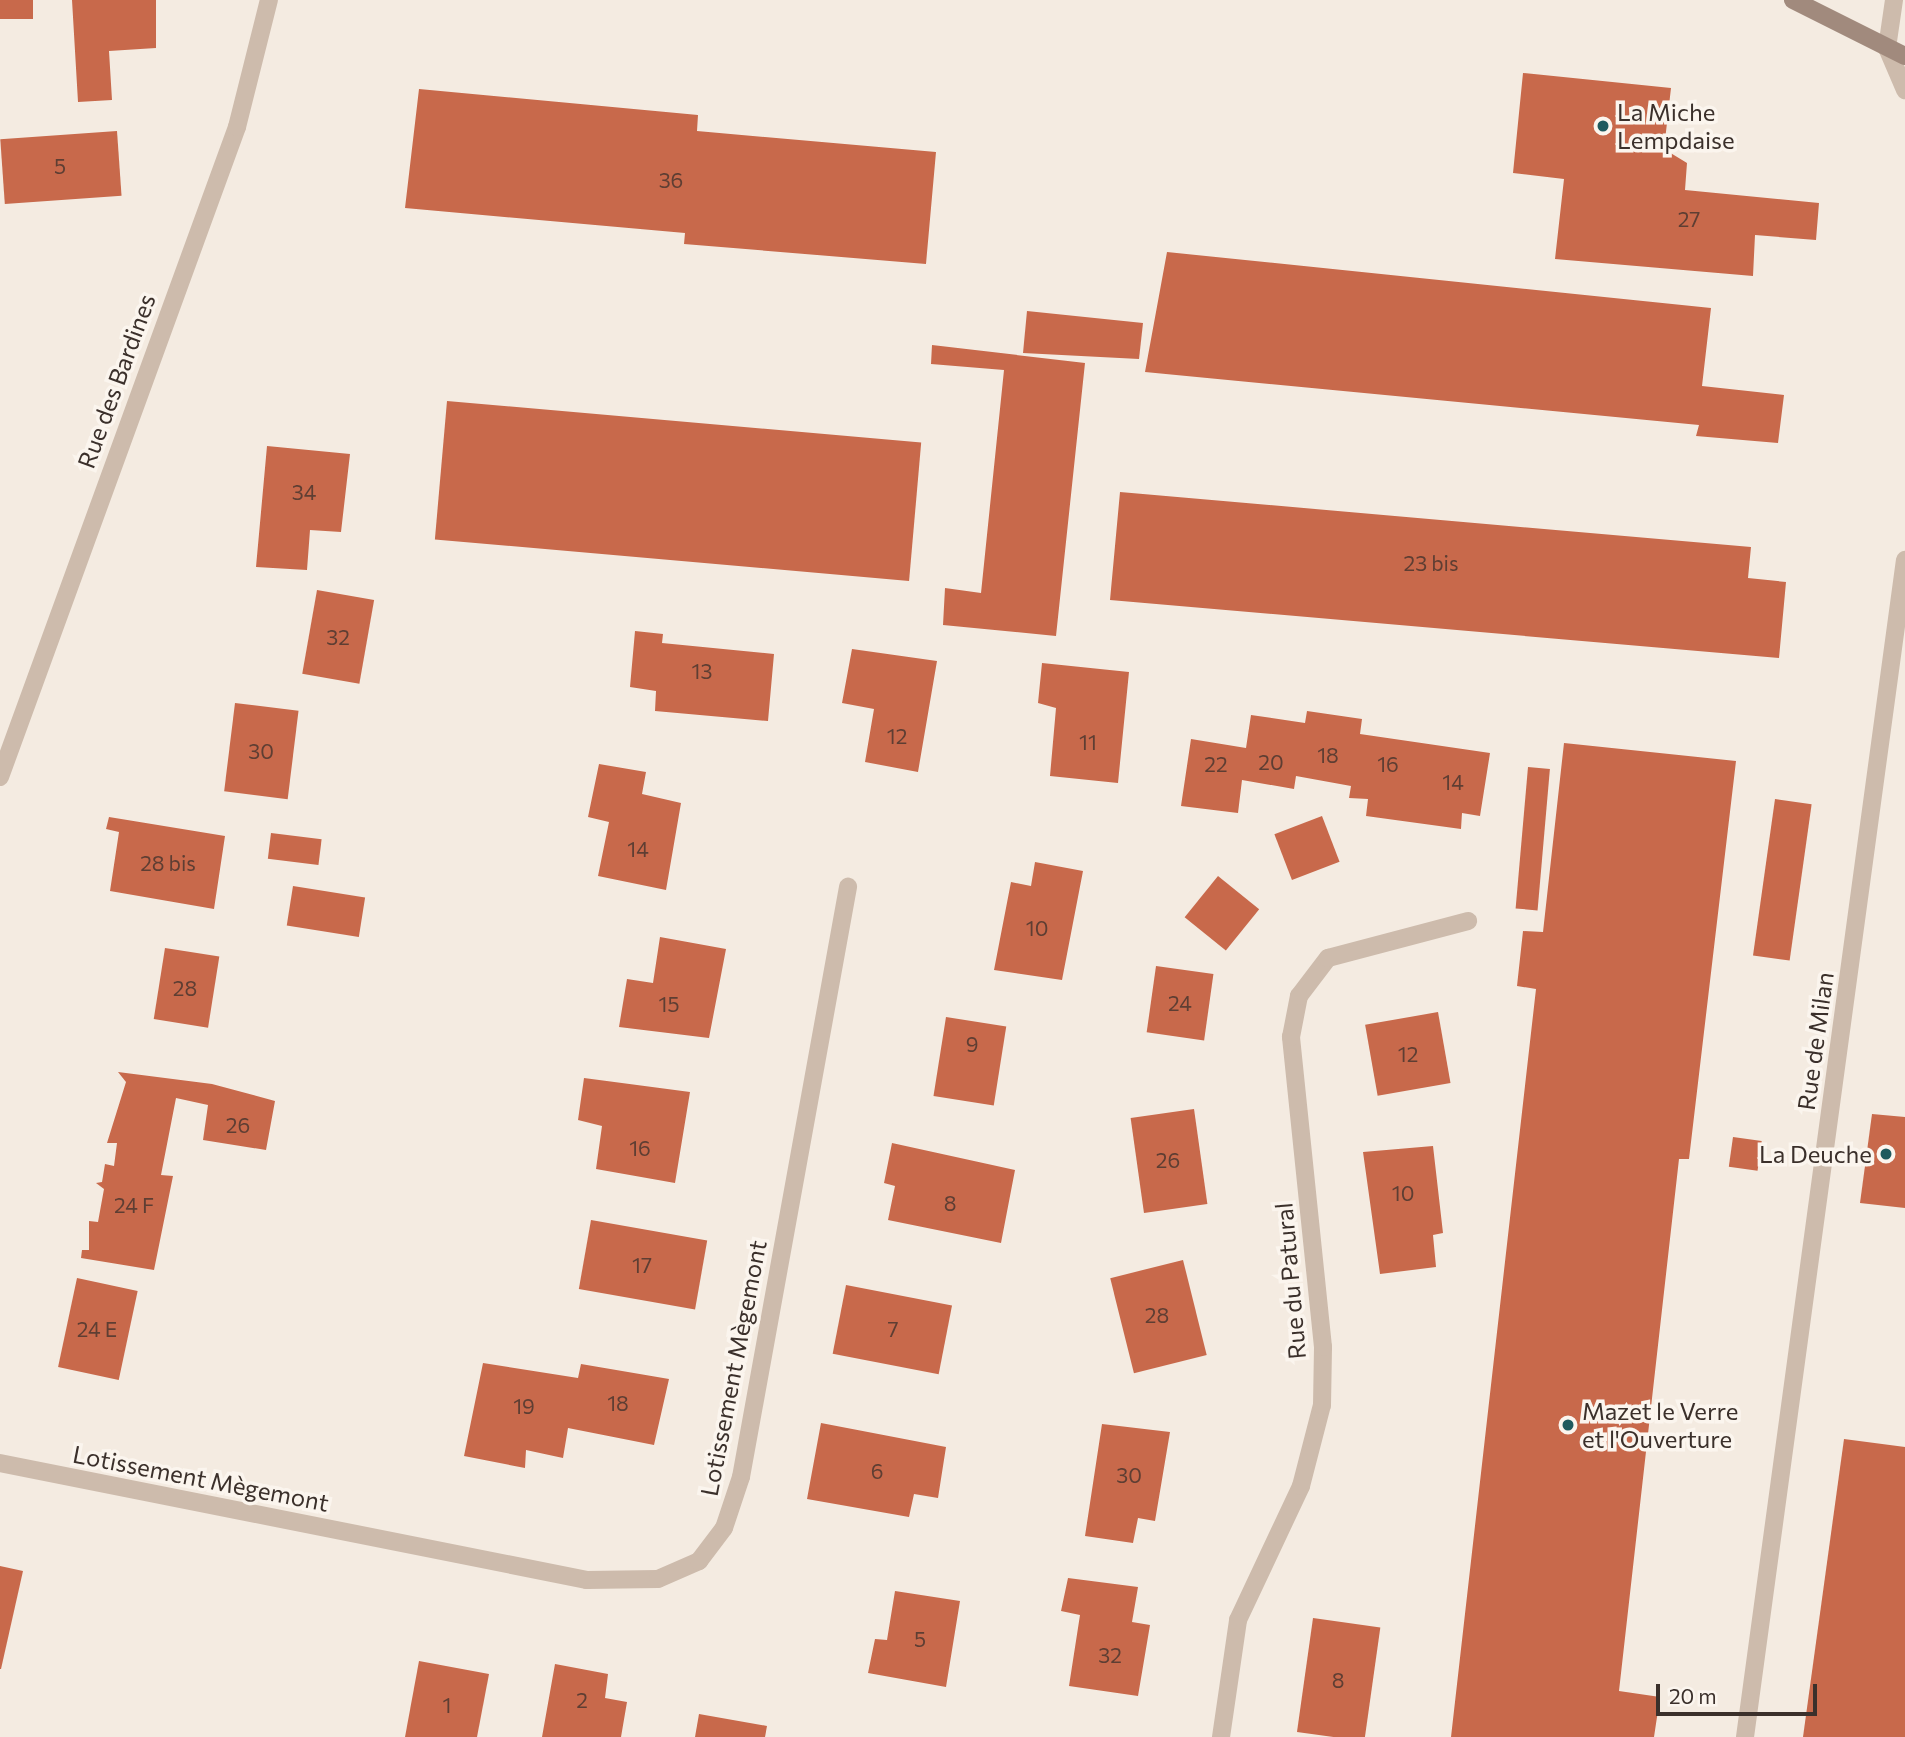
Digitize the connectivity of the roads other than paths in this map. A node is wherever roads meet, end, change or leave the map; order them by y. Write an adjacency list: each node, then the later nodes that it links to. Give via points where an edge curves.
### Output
1 (268, 0): 8 (street, Rue des Bardines, via 237,127)
2 (1793, 0): 4 (main road)
3 (1894, 0): 4 (street)
4 (1887, 48): 5 (main road); 6 (street)
5 (1905, 56)
6 (1905, 90)
7 (1905, 560): 13 (street, Rue de Milan)
8 (0, 777)
9 (848, 887): 11 (street, Lotissement Mègemont, via 741,1477 723,1528 699,1562 658,1579 587,1580)
10 (1468, 921): 12 (street, Rue du Patural, via 1328,958 1299,996 1291,1037 1323,1347 1322,1405 1301,1486 1238,1620)
11 (0, 1463)
12 (1221, 1737)
13 (1745, 1737)

